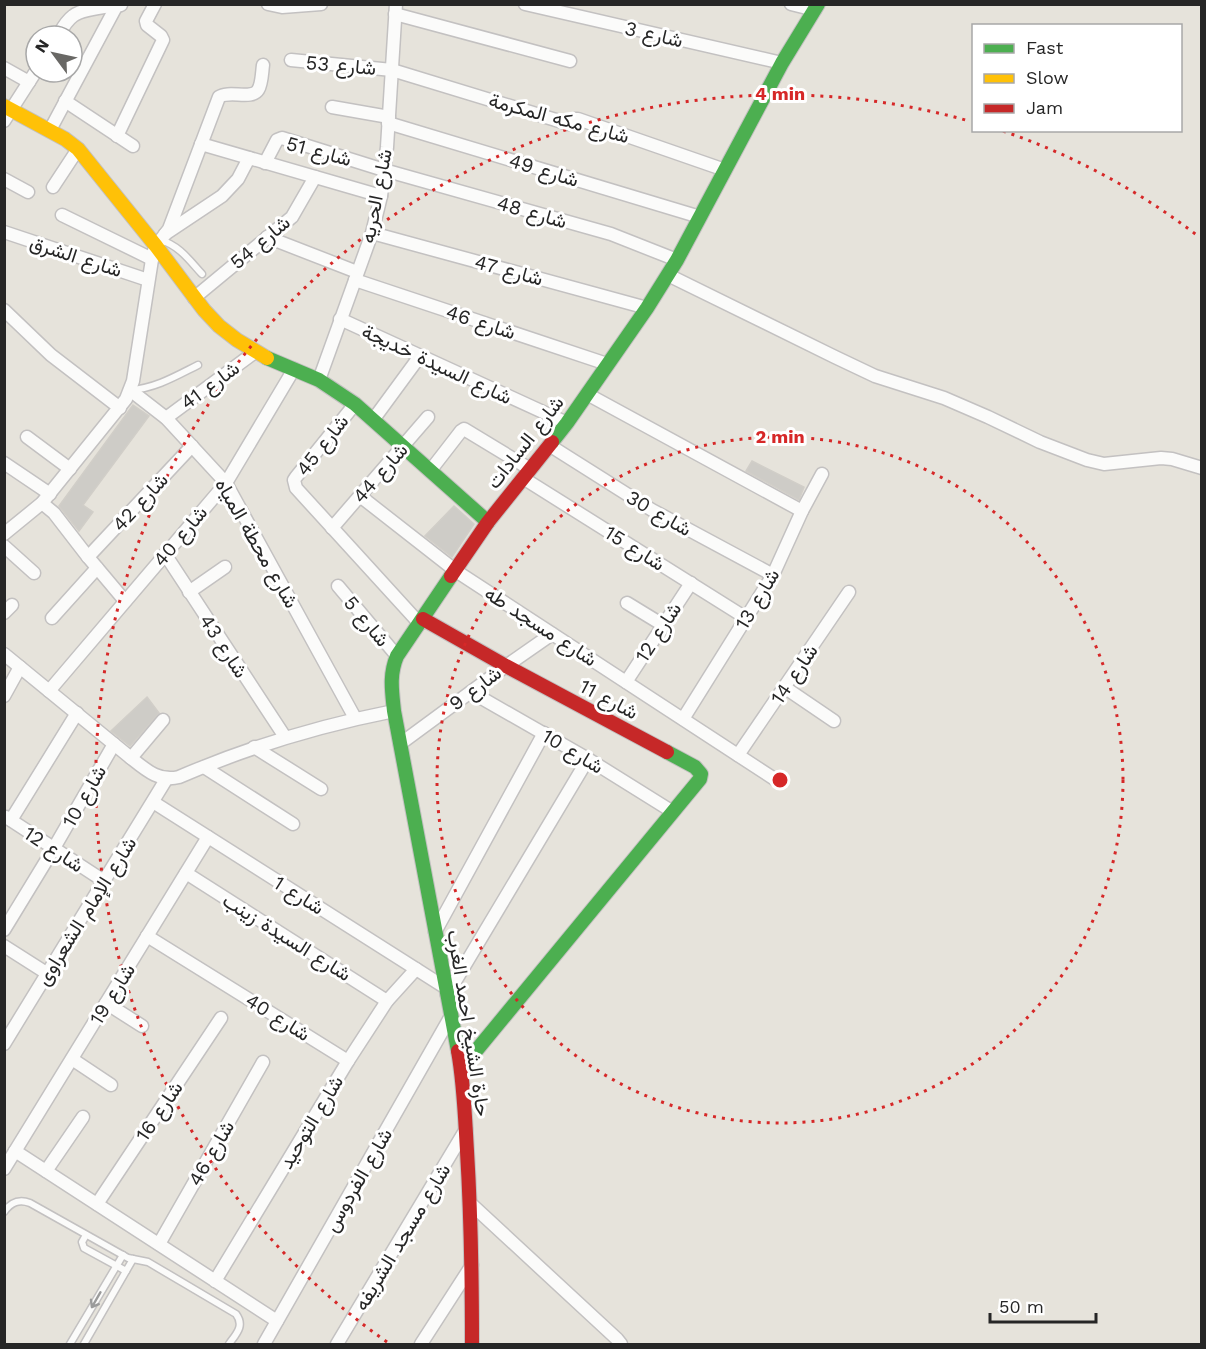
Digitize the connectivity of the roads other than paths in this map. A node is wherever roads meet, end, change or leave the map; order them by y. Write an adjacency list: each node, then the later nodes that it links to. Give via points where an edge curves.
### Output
1 (155, 4): 25 (street, via 146,23 163,40)
2 (268, 4): 8 (street)
3 (321, 4): 8 (street)
4 (525, 4): 14 (street, شارع 3)
5 (791, 4): 9 (street)
6 (120, 5): 7 (street); 20 (street)
7 (103, 6): 11 (street, via 73,15)
8 (282, 6)
9 (817, 7): 14 (street, شارع السادات)
10 (396, 9): 13 (street); 17 (street, شارع الحريه)
11 (66, 24)
12 (291, 60): 17 (street, شارع 53)
13 (570, 61)
14 (782, 63): 32 (street, شارع السادات)
15 (263, 65): 26 (street, via 256,93 221,95)
16 (4, 68): 18 (street)
17 (392, 69): 23 (street, شارع الحريه); 32 (street, شارع مكه المكرمة, via 569,124 578,119)
18 (24, 79)
19 (28, 84): 22 (street)
20 (65, 101): 24 (street); 25 (street)
21 (332, 107): 23 (street, شارع 49)
22 (7, 112): 24 (street)
23 (389, 120): 31 (street, شارع الحريه); 39 (street, شارع 49)
24 (50, 130): 28 (street)
25 (117, 135): 27 (street)
26 (201, 144): 29 (street); 43 (street, via 169,229)
27 (133, 146)
28 (78, 149): 35 (street); 43 (street)
29 (249, 158): 30 (street); 43 (street, via 238,179 222,196)
30 (265, 163): 31 (street, شارع 51, via 280,138); 33 (street)
31 (384, 170): 37 (street, شارع الحريه); 44 (street, شارع 48, via 611,234)
32 (725, 170): 39 (street, شارع السادات)
33 (315, 177): 37 (street); 42 (street, شارع 54, via 294,213)
34 (4, 179): 36 (street)
35 (53, 187)
36 (28, 192)
37 (381, 196): 41 (street, شارع الحريه)
38 (62, 215): 43 (street)
39 (700, 217): 44 (street, شارع السادات)
40 (4, 232): 48 (street, شارع الشرق)
41 (372, 233): 47 (street, شارع الحريه); 50 (street, شارع 47)
42 (267, 237): 47 (street, شارع 46); 49 (street, شارع 54)
43 (158, 245): 45 (lane, via 166,242 179,249); 48 (street); 49 (street)
44 (677, 260): 46 (street, شارع السادات)
45 (202, 274)
46 (668, 274): 50 (street, شارع السادات); 72 (street, via 875,376 944,399 1079,457 1104,464 1161,458)
47 (356, 276): 52 (street, شارع الحريه); 55 (street, شارع 46)
48 (148, 280): 59 (street)
49 (194, 298): 53 (street, via 219,326)
50 (647, 308): 55 (street, شارع السادات)
51 (4, 310): 62 (street, via 51,356)
52 (340, 320): 54 (street, شارع السيدة خديجة); 58 (street, شارع الحريه)
53 (255, 352): 57 (street); 64 (street, شارع 41)
54 (420, 356): 65 (street); 66 (street, شارع السيدة خديجة)
55 (607, 364): 60 (street, شارع السادات)
56 (198, 365): 59 (lane, via 152,386)
57 (294, 369): 58 (street); 77 (street, شارع 40)
58 (319, 380): 61 (street)
59 (130, 390): 62 (street); 64 (street, شارع محطة المياه)
60 (587, 394): 66 (street, شارع السادات); 80 (street)
61 (355, 404): 65 (street); 82 (street, شارع 45, via 294,480 296,488)
62 (120, 408): 73 (street)
63 (428, 417): 70 (street, شارع 44)
64 (166, 418): 69 (street, شارع محطة المياه)
65 (373, 420): 70 (street)
66 (567, 423): 68 (street, شارع السادات)
67 (27, 437): 73 (street)
68 (549, 445): 75 (street, شارع السادات); 91 (street, شارع 30, via 651,510)
69 (192, 446): 77 (street, شارع محطة المياه); 86 (street, شارع 42)
70 (403, 447): 74 (street); 78 (street, شارع 44)
71 (4, 463): 79 (street)
72 (1202, 468)
73 (70, 469): 79 (street)
74 (430, 471): 75 (street, via 464,429); 81 (street)
75 (527, 473): 81 (street, شارع السادات); 92 (street, شارع 15)
76 (822, 474): 80 (street, شارع 13)
77 (226, 483): 85 (street, شارع 40); 114 (street, شارع محطة المياه)
78 (360, 496): 82 (street, شارع 44); 89 (street, شارع مسجد طه)
79 (46, 499): 83 (street); 86 (street)
80 (802, 512): 91 (street, شارع 13)
81 (488, 522): 89 (street, شارع السادات)
82 (332, 528): 100 (street)
83 (7, 529)
84 (4, 546): 90 (street)
85 (165, 554): 94 (street, شارع 43); 96 (street, شارع 40)
86 (88, 557): 88 (street)
87 (225, 567): 94 (street)
88 (97, 568): 96 (street); 98 (street)
89 (456, 571): 100 (street, شارع السادات); 102 (street, شارع مسجد طه)
90 (34, 573)
91 (773, 575): 99 (street, شارع 13)
92 (691, 583): 99 (street, شارع 15); 101 (street, شارع 12)
93 (338, 586): 104 (street, شارع 5)
94 (189, 592): 119 (street, شارع 43)
95 (849, 592): 108 (street, شارع 14)
96 (125, 601): 109 (street, شارع 40)
97 (627, 603): 101 (street)
98 (52, 618)
99 (746, 618): 115 (street, شارع 13)
100 (422, 622): 104 (street, شارع السادات); 105 (street, شارع 11)
101 (663, 626): 107 (street, شارع 12)
102 (552, 634): 105 (street, شارع 9); 107 (street, شارع مسجد طه)
103 (4, 654): 106 (street)
104 (397, 657): 112 (street, شارع السادات, via 390,680)
105 (506, 666): 110 (street, شارع 9); 131 (street, شارع 11, via 695,767 700,779)
106 (20, 667): 109 (street); 111 (street)
107 (626, 682): 115 (street, شارع مسجد طه)
108 (784, 687): 117 (street); 123 (street, شارع 14)
109 (49, 691): 113 (street)
110 (471, 692): 118 (street, شارع 10); 121 (street, شارع 9)
111 (4, 696)
112 (394, 711): 114 (street); 121 (street, حارة الشيخ احمد الغرب)
113 (77, 713): 120 (street); 132 (street)
114 (355, 718): 119 (street)
115 (683, 719): 123 (street, شارع مسجد طه)
116 (163, 720): 124 (street)
117 (834, 721)
118 (544, 734): 125 (street, شارع 10); 139 (street)
119 (285, 737): 122 (street)
120 (114, 744): 124 (street); 135 (street, شارع 10)
121 (400, 744): 139 (street, حارة الشيخ احمد الغرب)
122 (254, 747): 126 (street); 129 (street)
123 (738, 755): 128 (street, شارع مسجد طه)
124 (131, 758): 127 (street, via 150,773)
125 (588, 759): 131 (street, شارع 10); 144 (street)
126 (204, 767): 127 (street); 133 (street)
127 (173, 778): 130 (street, شارع الإمام الشعراوى)
128 (776, 780)
129 (321, 789)
130 (153, 802): 134 (street, شارع 1); 137 (street, شارع الإمام الشعراوى)
131 (673, 812): 154 (street)
132 (8, 818): 135 (street, شارع 12)
133 (293, 824)
134 (208, 837): 136 (street, شارع 19); 142 (street, شارع 1)
135 (54, 848): 137 (street, شارع 12); 138 (street, شارع 10)
136 (186, 873): 140 (street, شارع 19); 145 (street, شارع السيدة زينب)
137 (105, 881): 143 (street, شارع الإمام الشعراوى)
138 (4, 930)
139 (435, 932): 144 (street, حارة الشيخ احمد الغرب)
140 (147, 936): 146 (street, شارع 19); 152 (street, شارع 40)
141 (4, 946): 143 (street)
142 (416, 969): 144 (street, شارع 1); 145 (street, شارع التوحيد)
143 (48, 974): 150 (street, شارع الإمام الشعراوى)
144 (446, 991): 147 (street, حارة الشيخ احمد الغرب)
145 (387, 1001): 152 (street, شارع التوحيد)
146 (106, 1003): 149 (street); 151 (street, شارع 19)
147 (451, 1016): 154 (street, حارة الشيخ احمد الغرب); 171 (street, شارع الفردوس)
148 (221, 1018): 161 (street, شارع 16)
149 (142, 1026)
150 (4, 1044)
151 (72, 1059): 155 (street); 158 (street, شارع 19)
152 (348, 1061): 170 (street, شارع التوحيد)
153 (263, 1062): 164 (street, شارع 46)
154 (461, 1069): 157 (street, حارة الشيخ احمد الغرب)
155 (111, 1085)
156 (83, 1117): 159 (street)
157 (466, 1129): 160 (street, حارة الشيخ احمد الغرب); 176 (street, شارع مسجد الشريفه)
158 (9, 1158): 159 (street)
159 (46, 1171): 161 (street)
160 (470, 1203): 167 (street, حارة الشيخ احمد الغرب); 179 (street)
161 (97, 1204): 164 (street)
162 (4, 1212): 163 (lane, via 11,1204 24,1201)
163 (86, 1235): 165 (lane); 168 (lane, via 83,1247)
164 (159, 1244): 170 (street)
165 (123, 1255): 166 (lane); 168 (lane)
166 (133, 1259): 169 (lane); 174 (lane, via 148,1262 236,1314 240,1327)
167 (473, 1264): 177 (street); 178 (street, حارة الشيخ احمد الغرب)
168 (116, 1266): 169 (lane); 172 (lane, one-way to 172)
169 (126, 1271): 173 (lane)
170 (215, 1281): 171 (street)
171 (278, 1321): 175 (street, شارع الفردوس)
172 (70, 1344)
173 (84, 1344)
174 (230, 1344)
175 (264, 1344)
176 (337, 1344)
177 (421, 1344)
178 (472, 1344)
179 (621, 1344)

